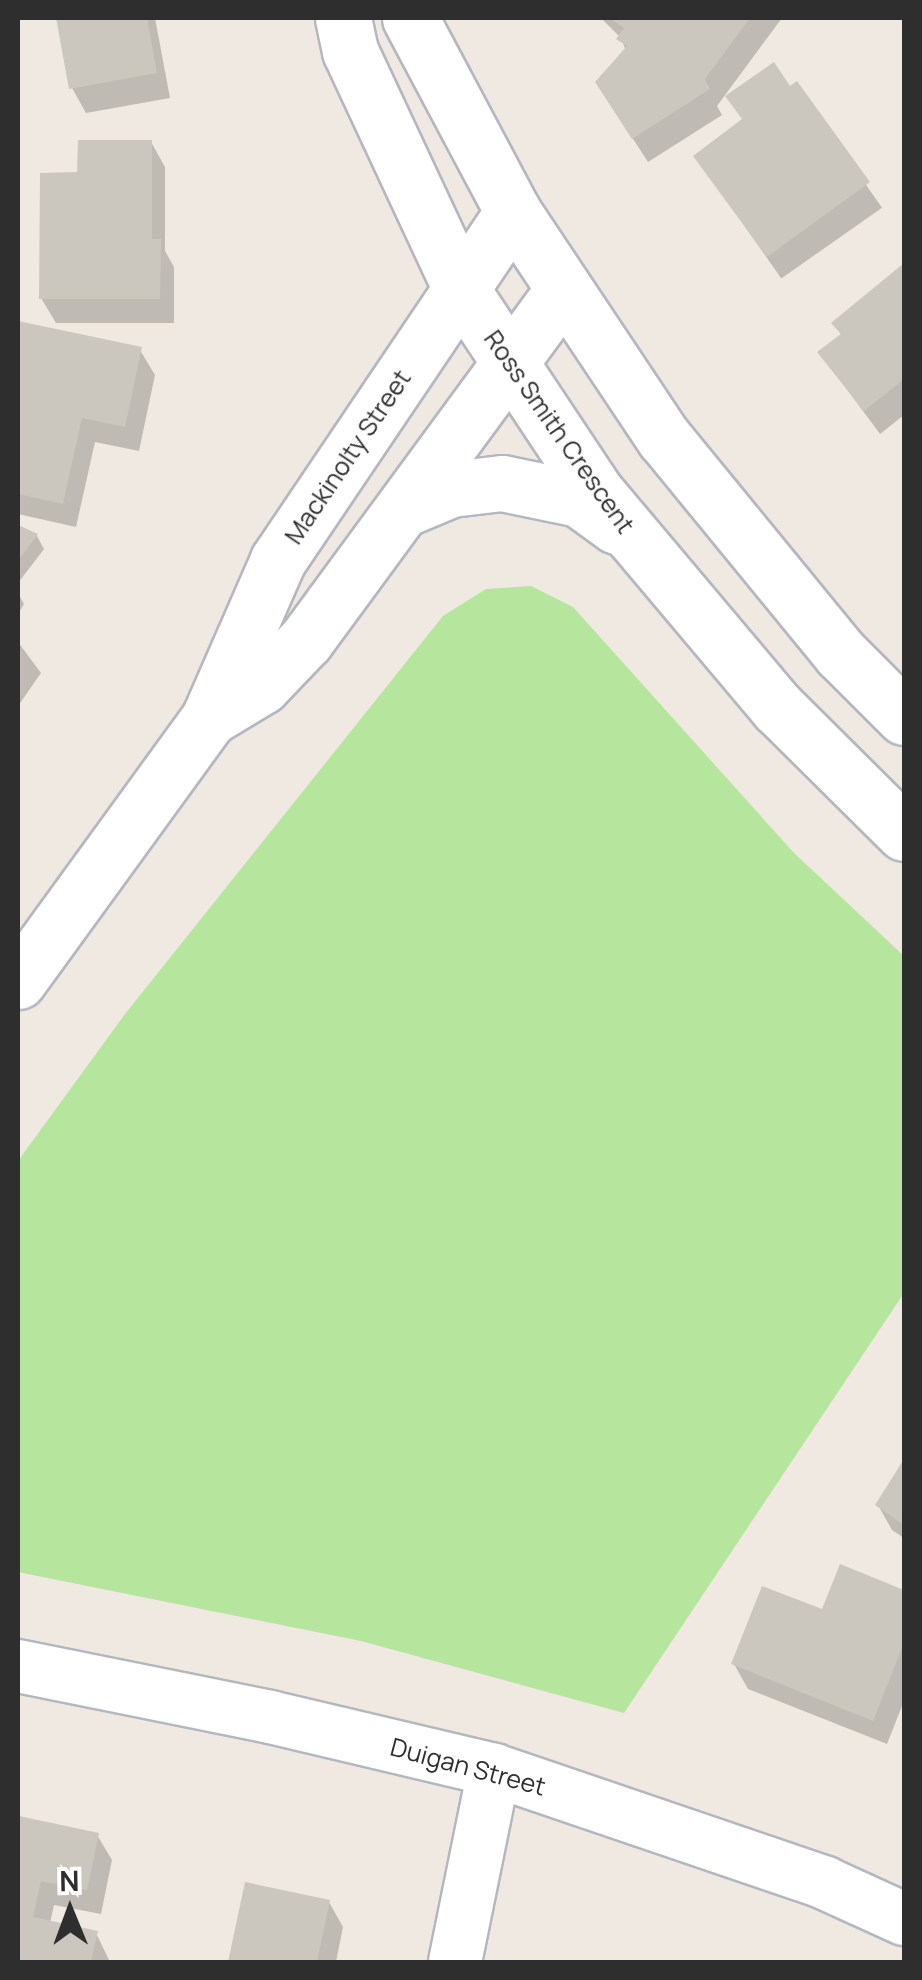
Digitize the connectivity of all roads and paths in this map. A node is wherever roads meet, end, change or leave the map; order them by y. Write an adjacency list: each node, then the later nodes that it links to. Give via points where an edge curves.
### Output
1 (344, 18): 4 (street, Ross Smith Crescent, via 350,51)
2 (410, 18): 3 (street)
3 (512, 212): 4 (street, Mackinolty Street); 5 (street)
4 (460, 289): 6 (street, Ross Smith Crescent); 10 (street, Mackinolty Street, via 278,560)
5 (562, 292): 6 (street, Mackinolty Street); 9 (street, via 694,480 841,654)
6 (510, 362): 7 (street, Mackinolty Street); 8 (street, Ross Smith Crescent)
7 (403, 509): 8 (street, via 451,489 502,482 579,499); 10 (street, Mackinolty Street, via 306,640 262,686)
8 (634, 540): 11 (street, Ross Smith Crescent, via 778,708)
9 (904, 717)
10 (209, 718): 12 (street, Mackinolty Street)
11 (904, 833)
12 (18, 980)
13 (18, 1666): 14 (street, Duigan Street)
14 (494, 1770): 15 (street, Duigan Street, via 825,1883); 16 (street)
15 (904, 1918)
16 (455, 1962)

